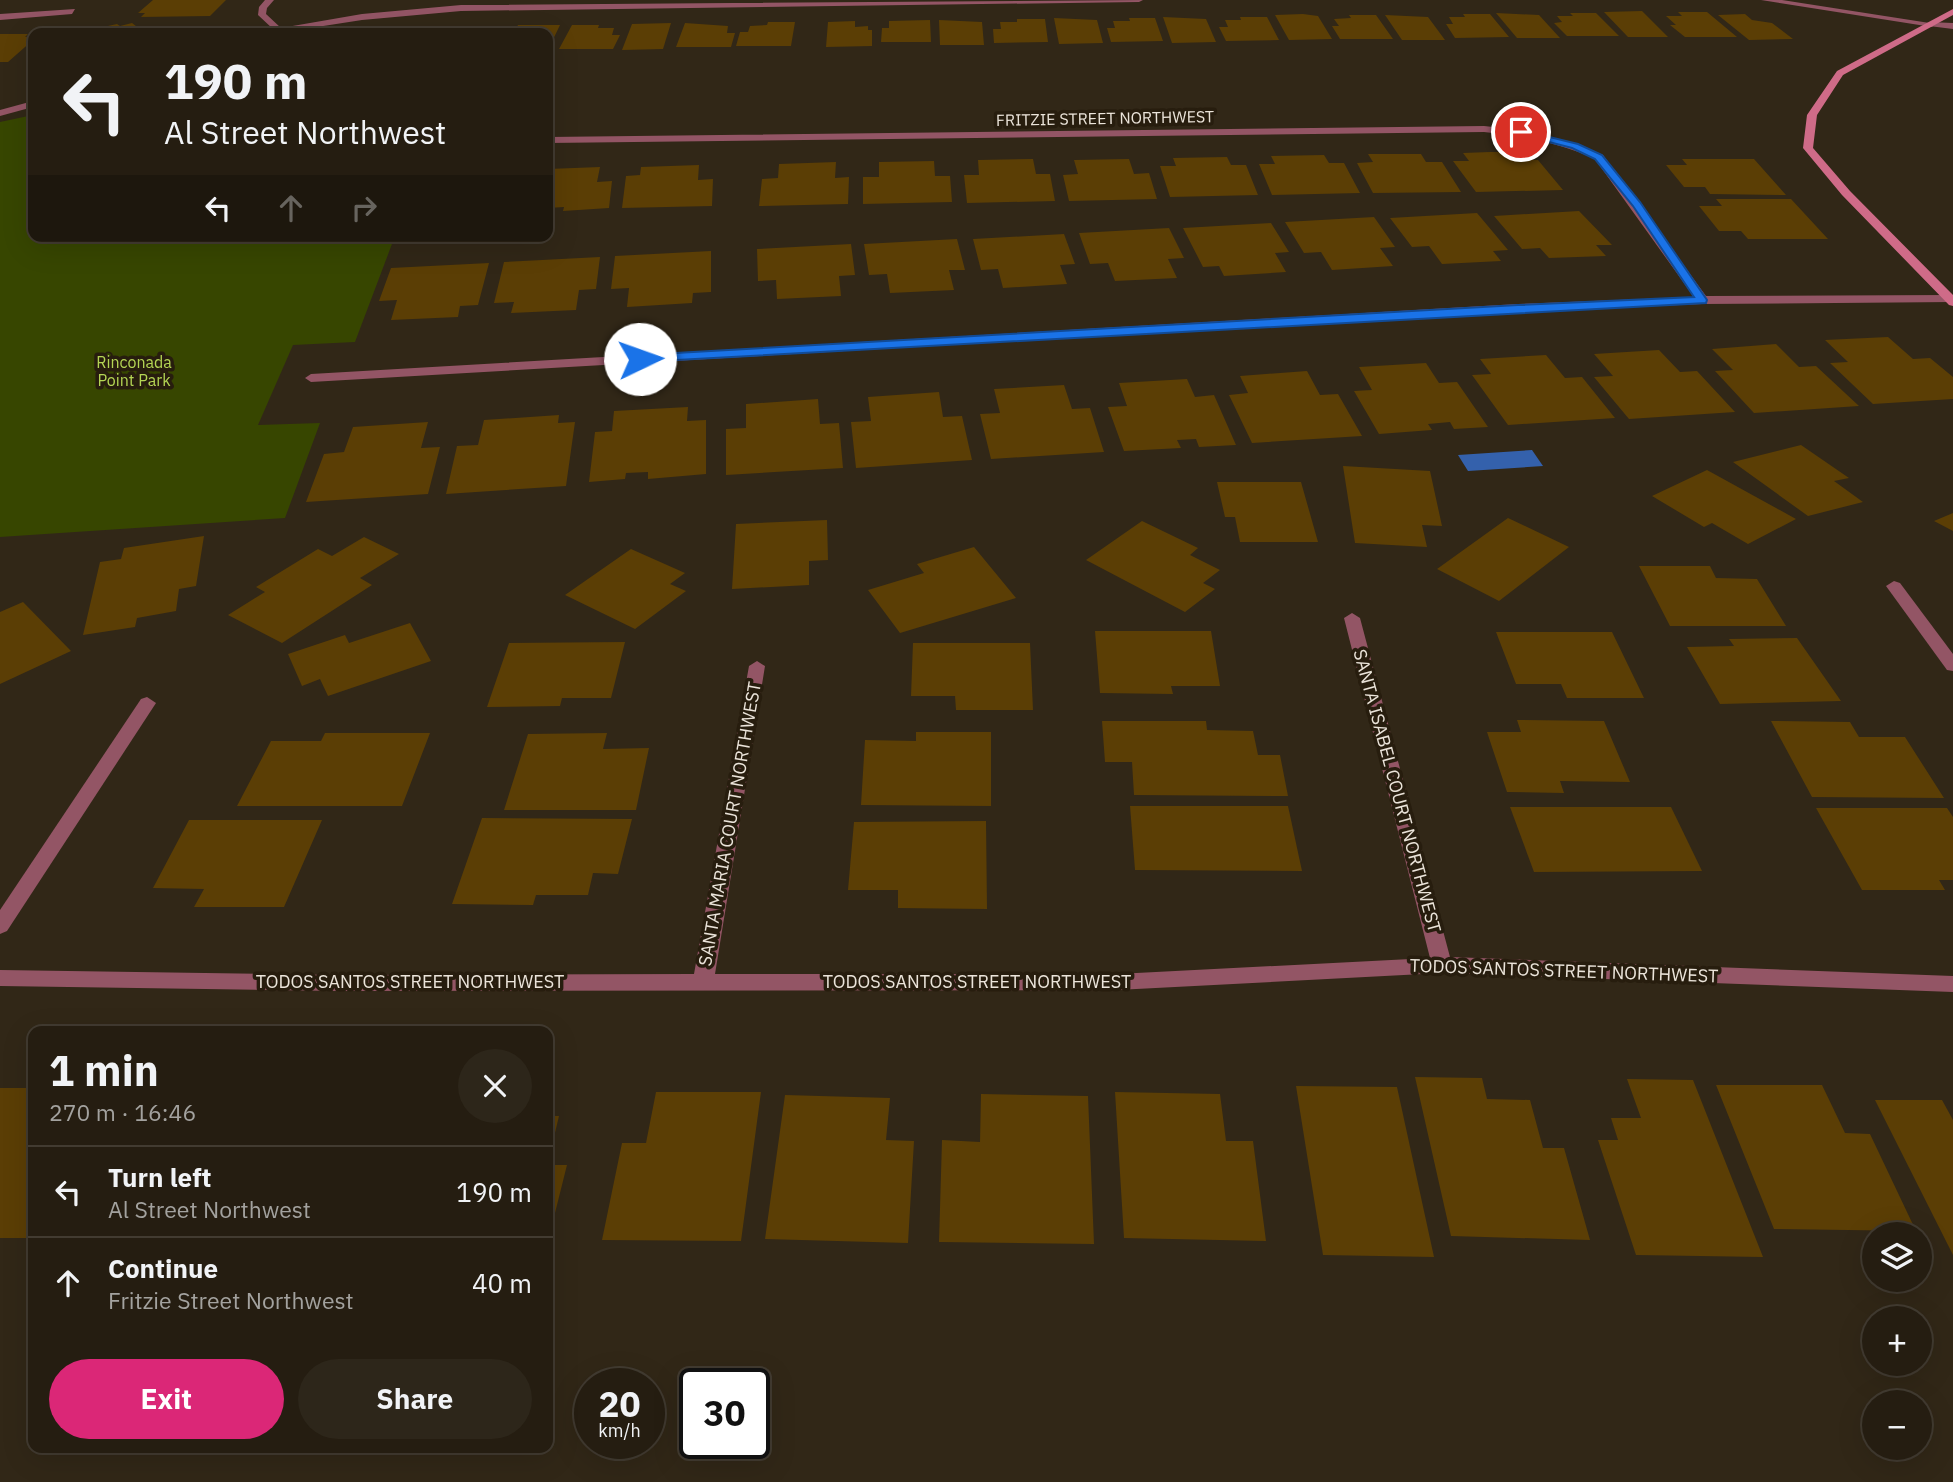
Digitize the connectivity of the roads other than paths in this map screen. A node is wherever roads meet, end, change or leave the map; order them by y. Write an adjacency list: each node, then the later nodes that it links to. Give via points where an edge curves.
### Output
1 (270, 0): 10 (street, via 262,15)
2 (1139, 0): 4 (street)
3 (1765, 0): 8 (street)
4 (570, 3): 11 (street, via 417,11)
5 (72, 11): 7 (street)
6 (1953, 12): 8 (street)
7 (0, 17)
8 (1932, 24): 9 (street); 16 (street, via 1840,73 1812,115 1808,148)
9 (1953, 26)
10 (277, 28)
11 (294, 28)
12 (28, 105): 13 (street)
13 (0, 113)
14 (553, 140): 15 (street, FRITZIE STREET NORTHWEST, via 1521,132 1599,157)
15 (1702, 300): 16 (street); 17 (street)
16 (1952, 300)
17 (311, 377)
18 (1894, 586): 21 (street)
19 (1352, 618): 24 (street, SANTA ISABEL COURT NORTHWEST)
20 (757, 666): 26 (street, SANTA MARIA COURT NORTHWEST)
21 (1953, 666)
22 (147, 703): 23 (street)
23 (0, 926)
24 (1442, 965): 26 (street, TODOS SANTOS STREET NORTHWEST, via 1117,982); 27 (street, TODOS SANTOS STREET NORTHWEST)
25 (0, 978): 26 (street, TODOS SANTOS STREET NORTHWEST)
26 (703, 983)
27 (1953, 984)

